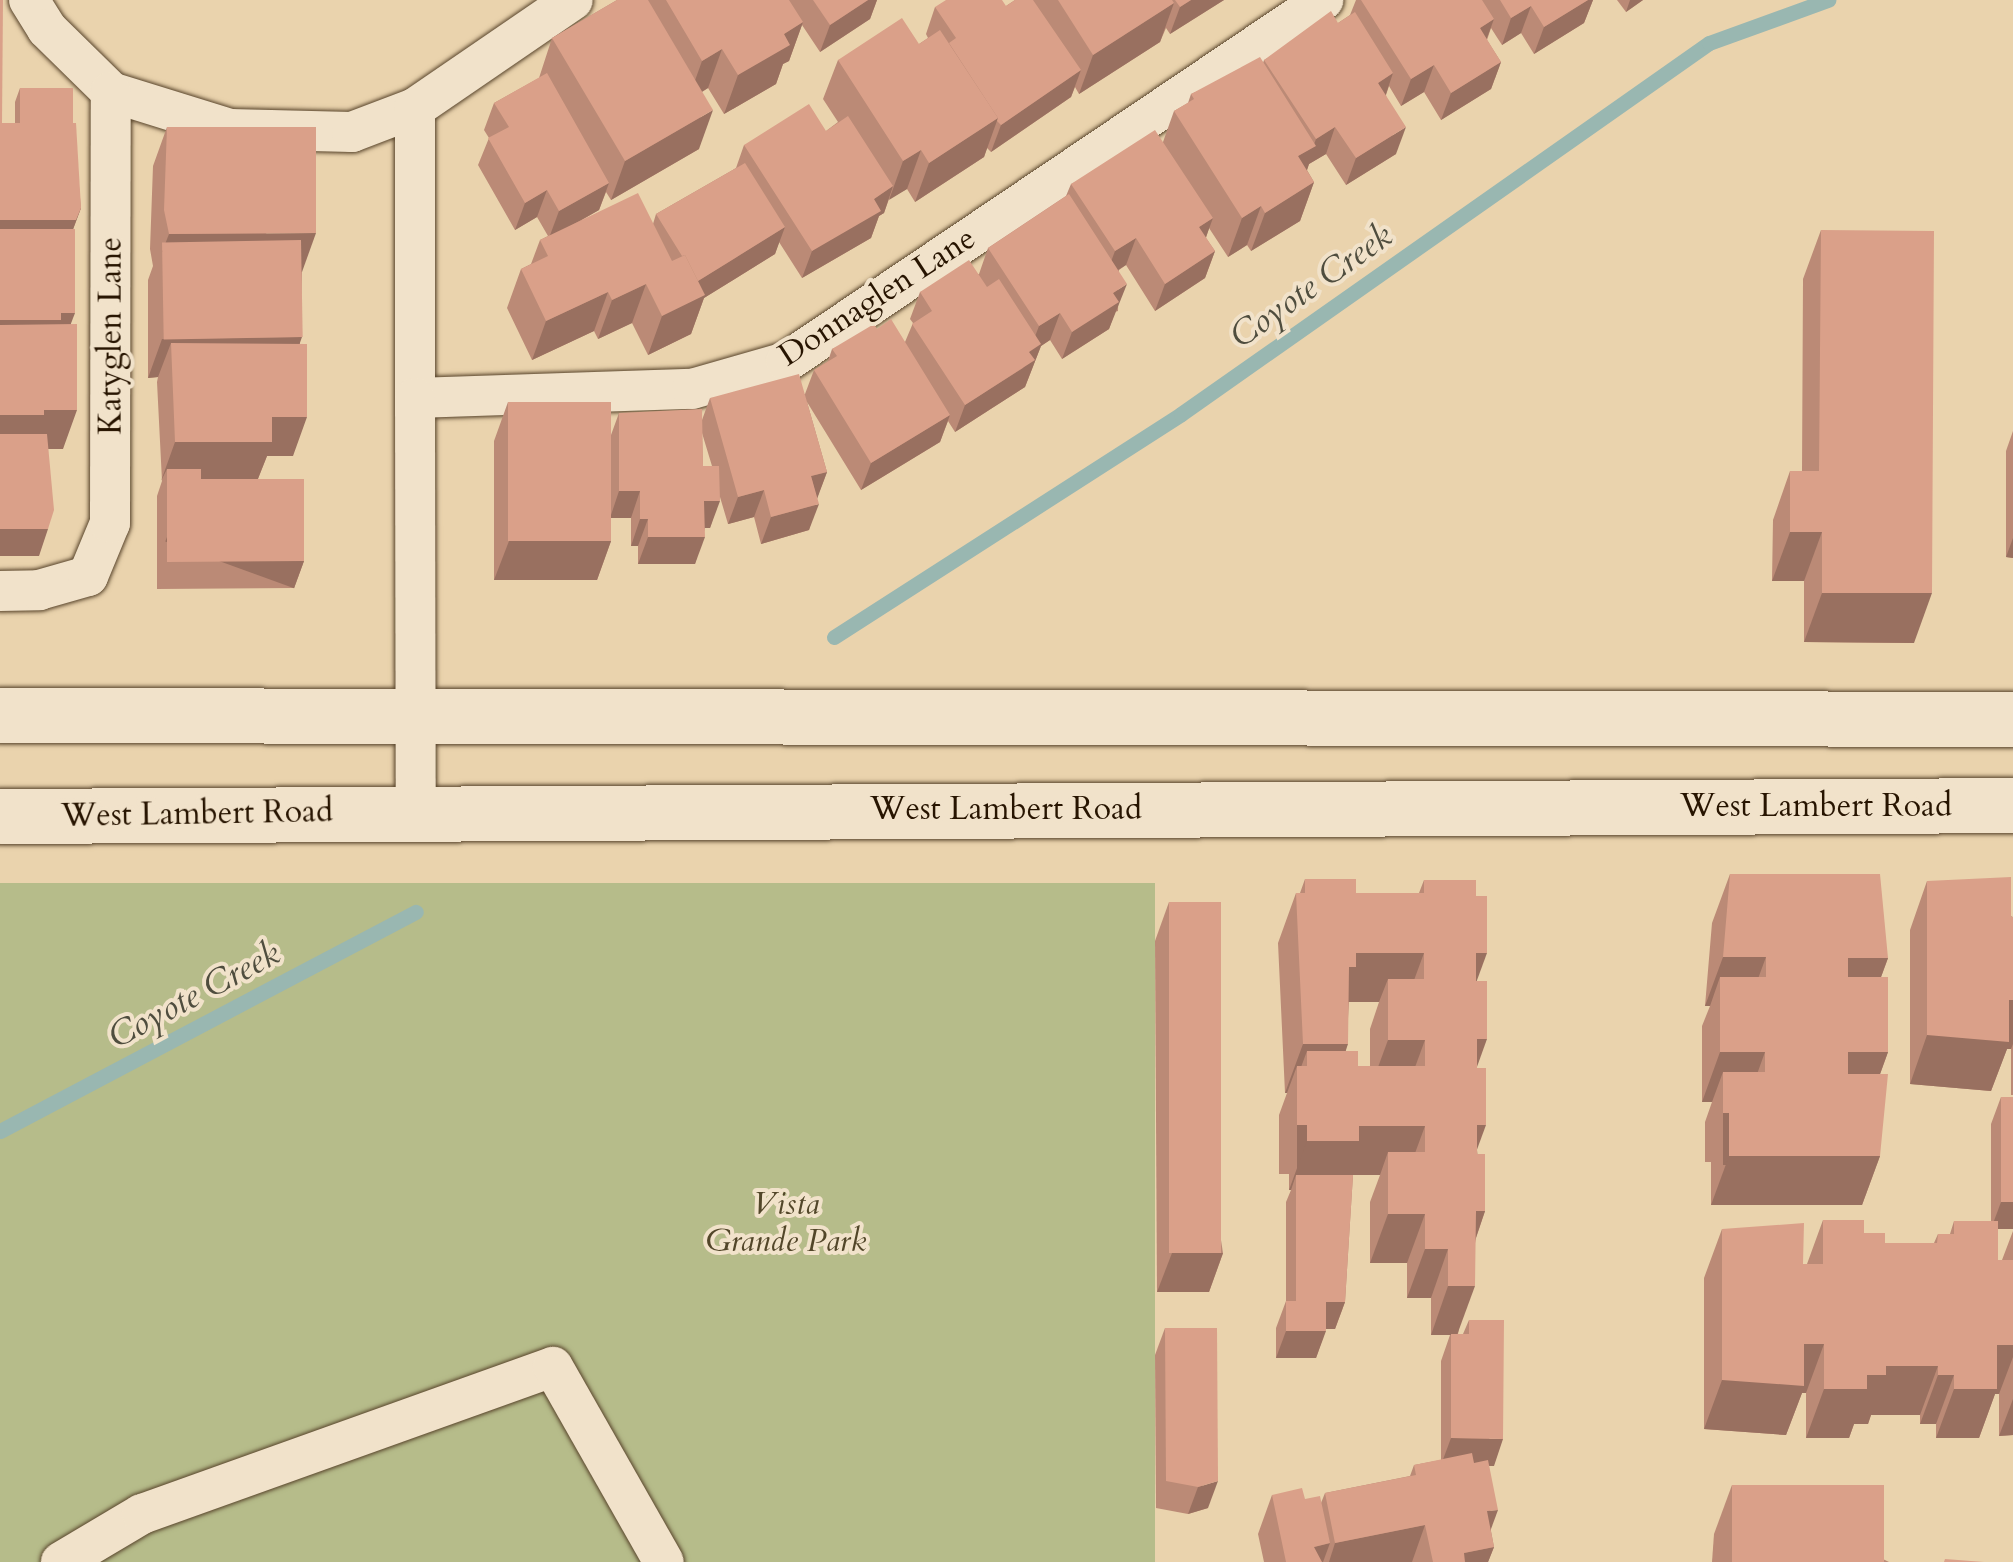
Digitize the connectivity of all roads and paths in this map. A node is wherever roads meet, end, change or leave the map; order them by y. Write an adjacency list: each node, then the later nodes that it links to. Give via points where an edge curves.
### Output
1 (29, 0): 4 (street, via 47,29)
2 (573, 0): 5 (street)
3 (1324, 0): 6 (street, Donnaglen Lane, via 786,362 692,389)
4 (111, 92): 5 (street, via 230,129 352,132); 7 (street, Katyglen Lane, via 110,523 88,576 39,590)
5 (416, 108): 6 (street)
6 (415, 398): 9 (street)
7 (0, 591)
8 (0, 714): 9 (main road)
9 (412, 716): 10 (main road); 12 (street)
10 (2013, 719)
11 (2013, 805): 12 (main road, West Lambert Road)
12 (416, 811): 13 (main road, West Lambert Road)
13 (0, 816)
14 (61, 1562): 15 (street, via 142,1514 553,1367)
15 (664, 1562)

